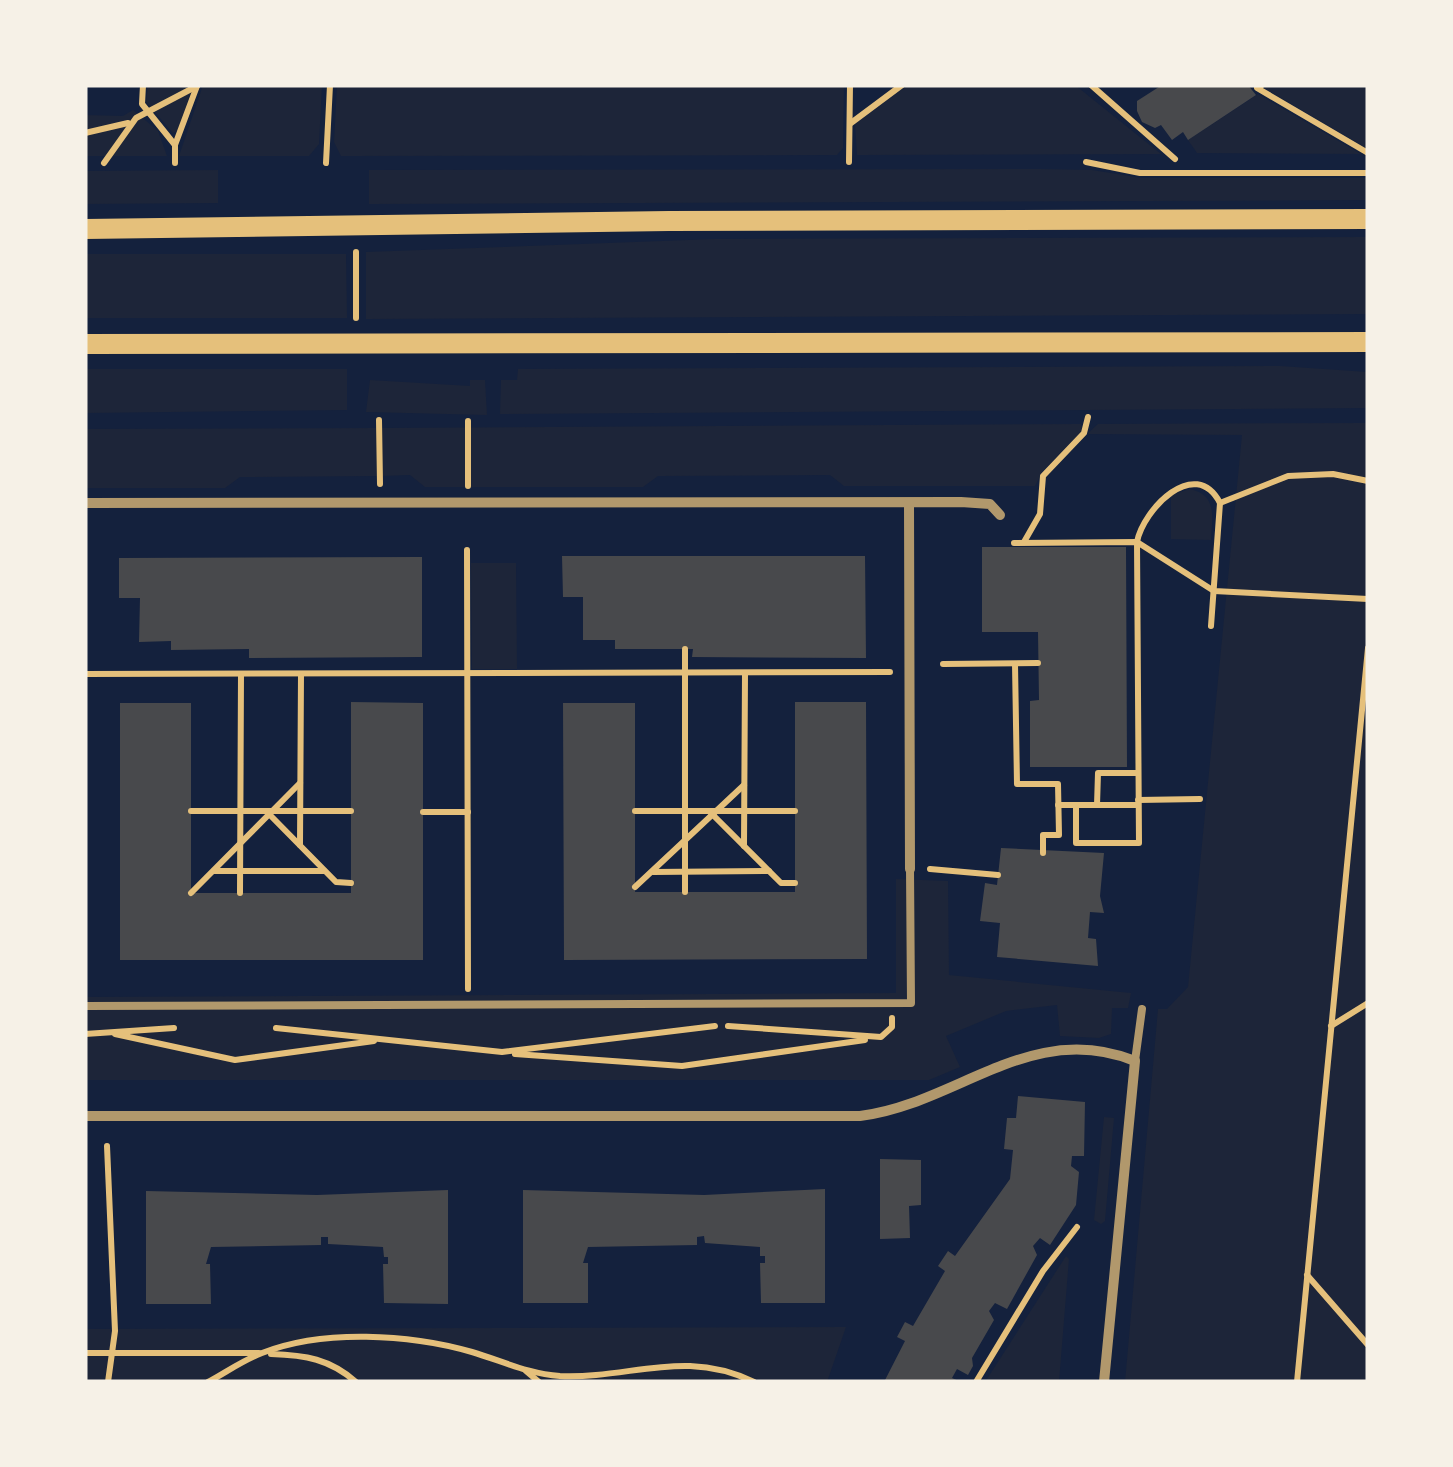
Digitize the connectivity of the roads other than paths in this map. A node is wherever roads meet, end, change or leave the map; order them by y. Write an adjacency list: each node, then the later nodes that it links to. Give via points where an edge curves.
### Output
1 (1368, 219): 2 (main road)
2 (85, 229)
3 (1368, 342): 4 (main road)
4 (85, 344)
5 (85, 503): 6 (street)
6 (909, 503): 7 (street, via 983,503); 8 (street)
7 (1000, 516)
8 (910, 869): 9 (lane, via 911,1003)
9 (85, 1006)
10 (1142, 1009): 11 (lane)
11 (1135, 1061): 12 (street, via 1080,1050 1018,1056 903,1107 860,1116); 13 (street)
12 (85, 1116)
13 (1104, 1382)

